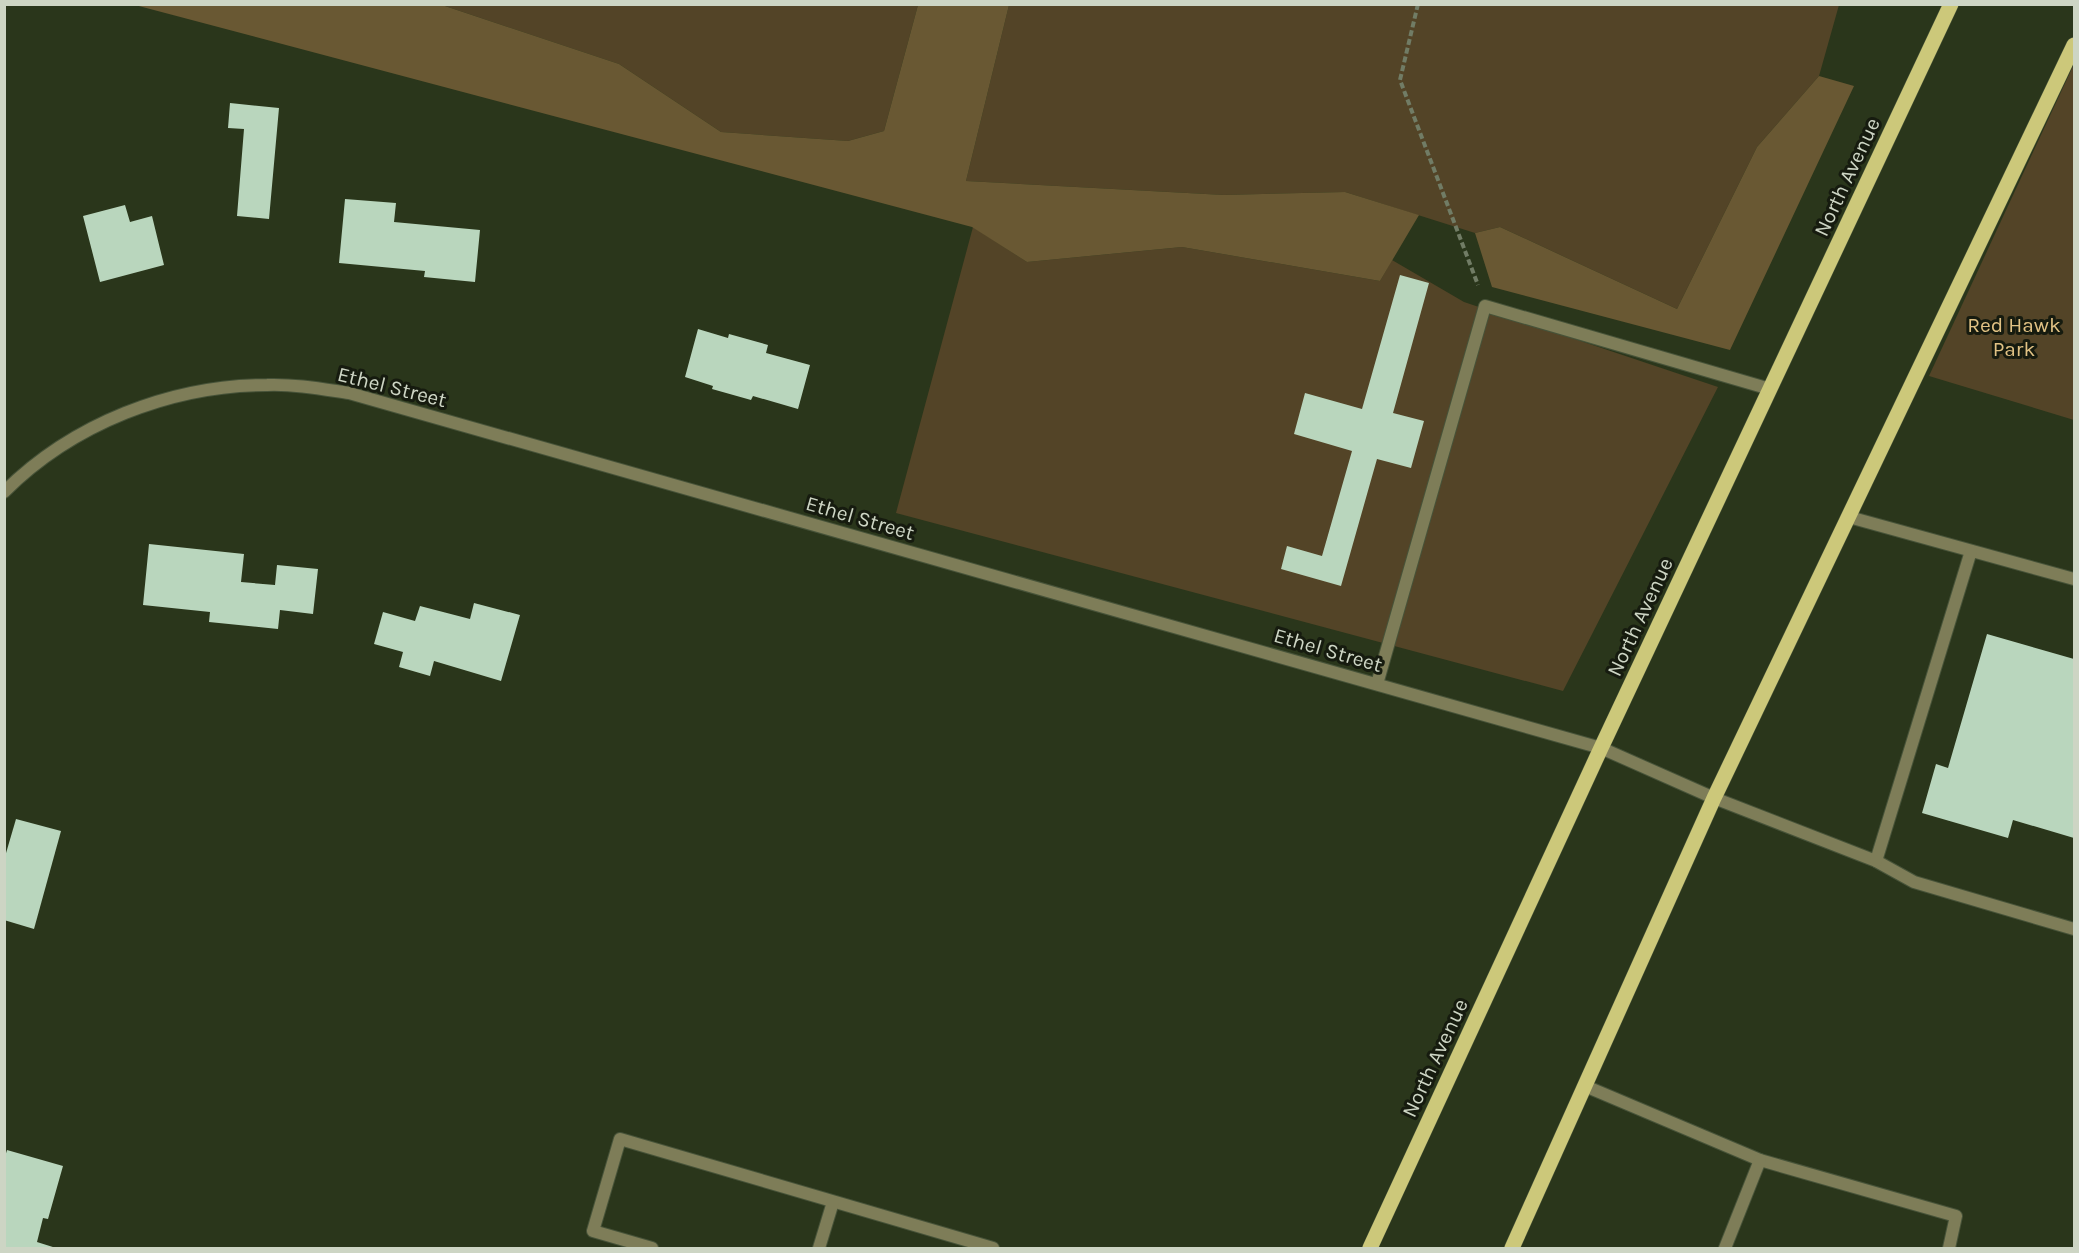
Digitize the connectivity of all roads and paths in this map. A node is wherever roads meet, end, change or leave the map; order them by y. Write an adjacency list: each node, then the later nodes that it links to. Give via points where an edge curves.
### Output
1 (1418, 4): 4 (path, via 1400,80)
2 (1951, 4): 5 (main road, North Avenue)
3 (2074, 45): 7 (main road)
4 (1485, 306): 5 (street); 10 (street)
5 (1770, 388): 11 (main road, North Avenue)
6 (4, 492): 10 (street, Ethel Street, via 85,429 152,403 204,390 265,384 349,393)
7 (1849, 517): 8 (street); 12 (main road)
8 (1971, 551): 9 (street); 13 (street)
9 (2074, 579)
10 (1377, 684): 11 (street, Ethel Street)
11 (1601, 748): 12 (street, Ethel Street); 21 (main road, North Avenue)
12 (1714, 798): 13 (street, Ethel Street); 15 (main road)
13 (1876, 861): 14 (street, Ethel Street, via 1914,882)
14 (2074, 929)
15 (1585, 1086): 16 (street); 22 (main road)
16 (1760, 1160): 23 (street); 24 (street, via 1956,1216)
17 (833, 1202): 18 (street, via 620,1139 593,1231); 19 (street); 20 (street)
18 (652, 1248)
19 (819, 1248)
20 (993, 1248)
21 (1370, 1248)
22 (1512, 1248)
23 (1725, 1248)
24 (1949, 1248)

